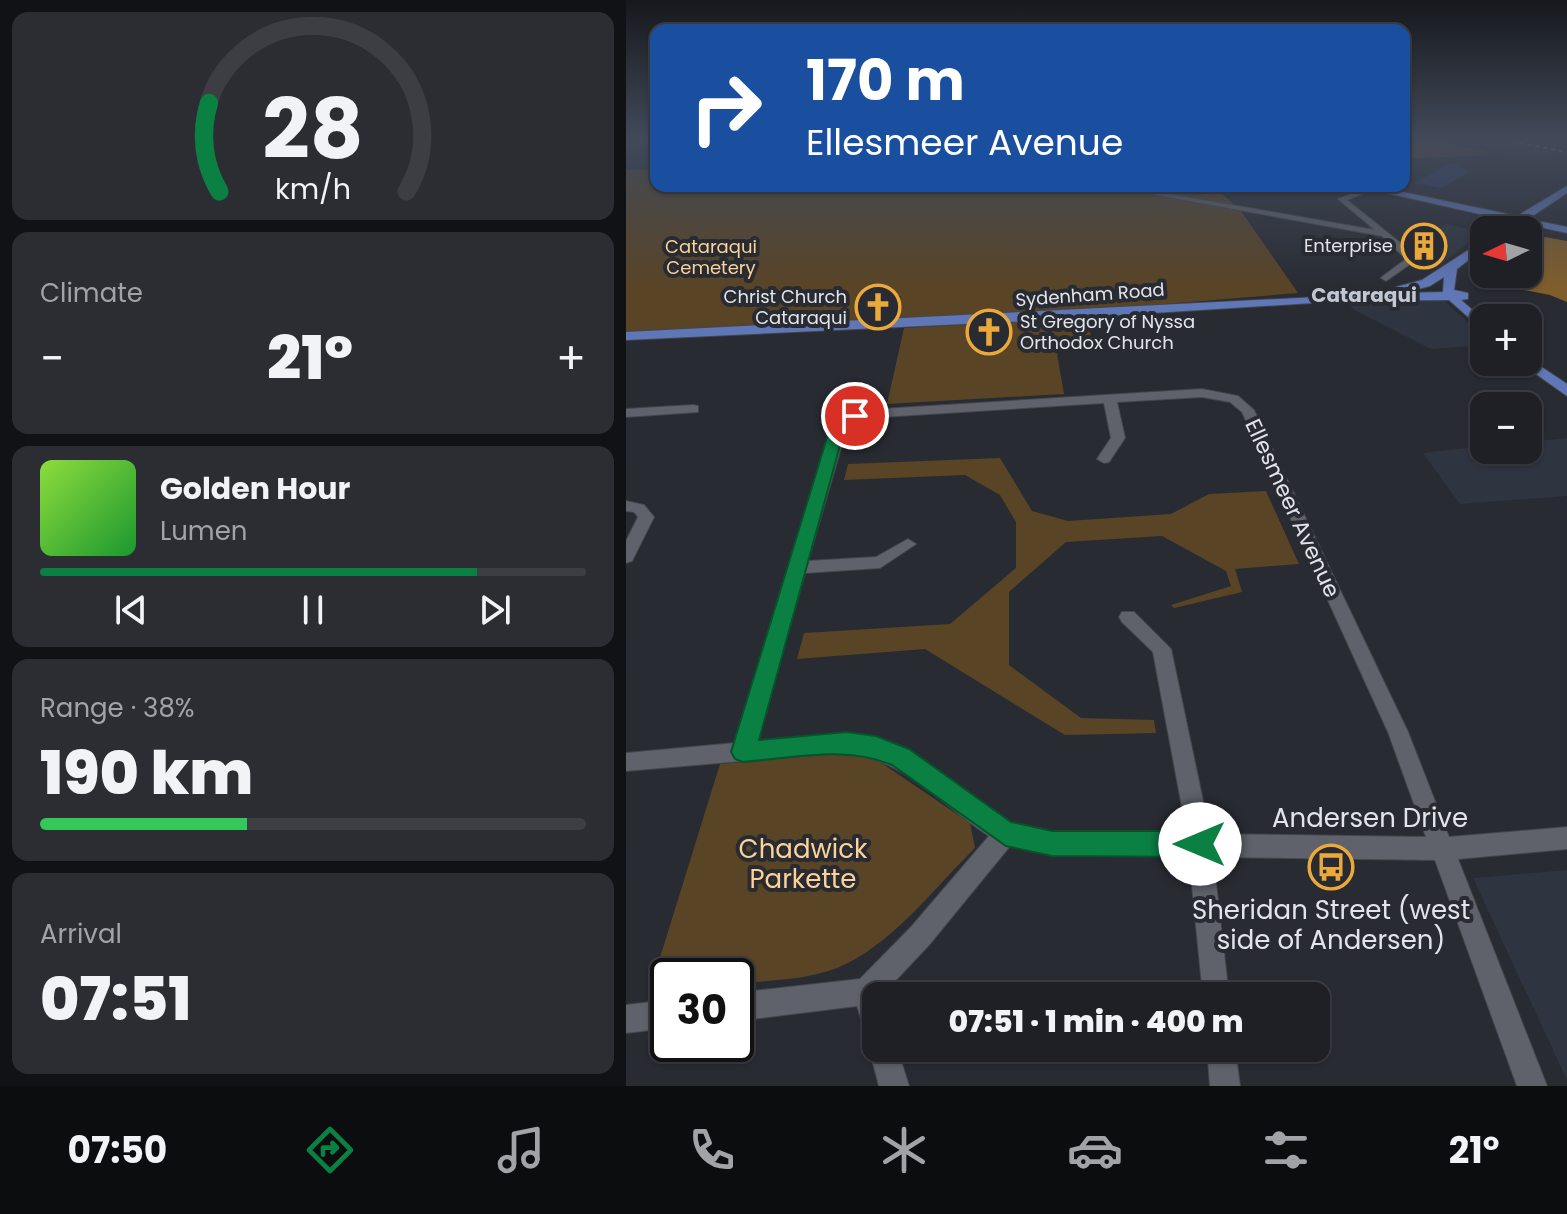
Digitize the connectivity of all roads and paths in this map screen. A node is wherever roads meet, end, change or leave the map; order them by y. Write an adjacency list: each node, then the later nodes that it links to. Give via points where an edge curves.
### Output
1 (1567, 189): 7 (main road)
2 (1145, 192): 11 (street)
3 (1355, 192): 11 (street, via 1342,199)
4 (1387, 192): 6 (main road)
5 (1567, 200): 8 (main road)
6 (1492, 216)
7 (1535, 216)
8 (1540, 216)
9 (1542, 227): 10 (main road)
10 (1567, 232)
11 (1381, 234): 15 (street, via 1411,260)
12 (1470, 254): 13 (main road)
13 (1451, 268): 16 (main road, via 1426,283); 17 (main road)
14 (1470, 269): 17 (main road)
15 (1386, 278)
16 (1391, 292): 17 (main road, Sydenham Road); 18 (main road, Sydenham Road)
17 (1457, 293): 18 (main road, Sydenham Road); 19 (main road); 20 (main road)
18 (1364, 296): 21 (main road, Sydenham Road)
19 (1471, 304)
20 (1470, 309)
21 (626, 336)
22 (1542, 363): 24 (main road)
23 (1542, 372): 24 (main road)
24 (1553, 379): 25 (main road)
25 (1567, 391)
26 (1110, 399): 29 (street, via 1118,438); 33 (street, Ellesmeer Avenue, via 848,418 837,431); 40 (street, Ellesmeer Avenue, via 1208,393 1234,399 1248,410 1398,732)
27 (693, 409): 28 (street)
28 (626, 413)
29 (1104, 459)
30 (626, 506): 32 (street, via 639,508 646,517)
31 (908, 544): 33 (street, via 880,562)
32 (626, 557)
33 (797, 568): 35 (street, Ellesmeer Avenue)
34 (1128, 617): 39 (street, via 1162,649)
35 (743, 752): 36 (street, Andersen Drive); 37 (street, Andersen Drive, via 847,743 876,747 901,757)
36 (626, 762)
37 (1006, 833): 39 (street, Andersen Drive, via 1052,843); 41 (street)
38 (1567, 838): 40 (street, Andersen Drive)
39 (1200, 844): 40 (street, Andersen Drive); 42 (street)
40 (1441, 849): 51 (street, Ellesmeer Avenue)
41 (876, 982)
42 (1215, 982)
43 (862, 992): 44 (street)
44 (754, 1004)
45 (650, 1016): 46 (street)
46 (626, 1019)
47 (887, 1062): 49 (street)
48 (1222, 1062): 50 (street)
49 (894, 1086)
50 (1225, 1086)
51 (1532, 1086)

